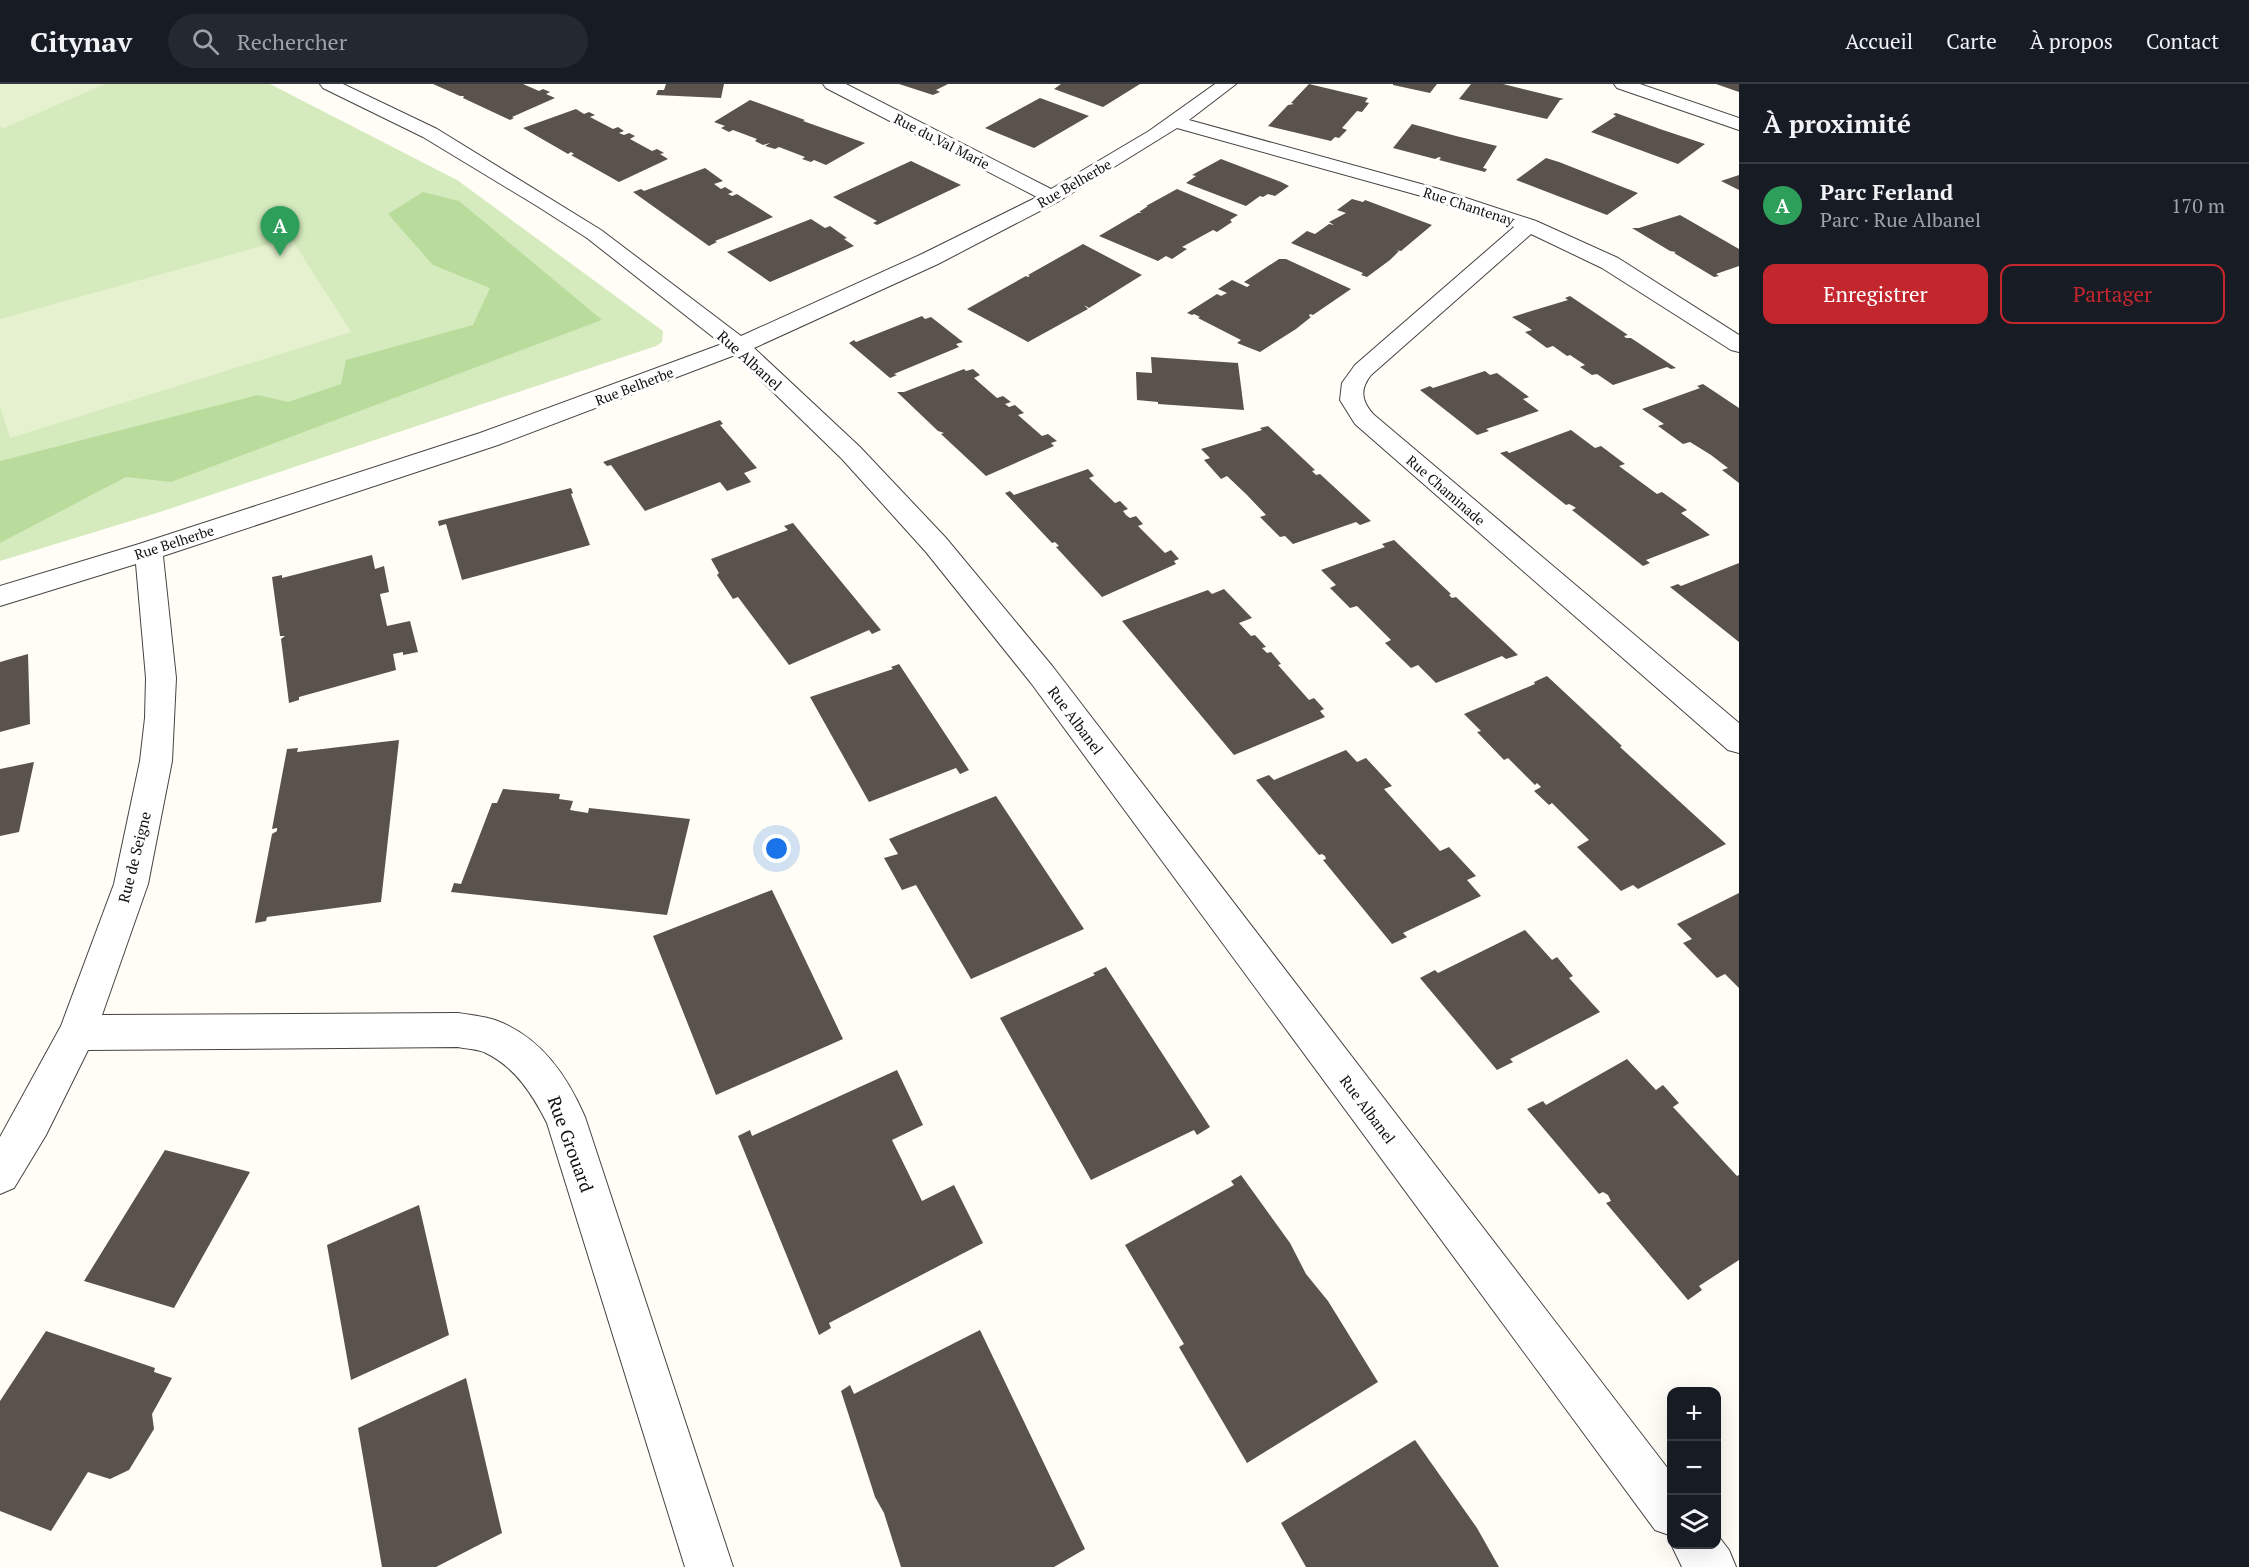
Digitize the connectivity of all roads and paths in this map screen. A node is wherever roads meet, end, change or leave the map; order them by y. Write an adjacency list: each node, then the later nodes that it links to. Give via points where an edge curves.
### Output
1 (832, 84): 7 (street, Rue du Val Marie)
2 (1227, 84): 5 (street, Rue Belherbe)
3 (1624, 84): 6 (street)
4 (335, 85): 10 (street, Rue Albanel, via 430,133 594,234)
5 (1175, 122): 7 (street, Rue Belherbe); 8 (street, Rue Chantenay, via 1432,193)
6 (1739, 124)
7 (1052, 197): 10 (street, Rue Belherbe, via 930,259)
8 (1529, 225): 9 (street, Rue Chantenay, via 1610,263); 13 (street, Rue Chaminade, via 1363,370 1353,382 1350,395 1354,408)
9 (1739, 345)
10 (739, 346): 11 (street, Rue Belherbe, via 489,439); 16 (street, Rue Albanel, via 851,453 936,545 1029,658)
11 (148, 551): 12 (street, Rue Belherbe); 14 (street, Rue de Seigne, via 161,678 156,761 131,884)
12 (0, 596)
13 (1739, 741)
14 (77, 1033): 15 (street, Rue de Seigne); 18 (street, Rue Grouard, via 458,1030 492,1036 522,1055 547,1082 565,1118)
15 (0, 1174)
16 (1667, 1508)
17 (1698, 1549): 19 (street)
18 (709, 1567)
19 (1712, 1567)

